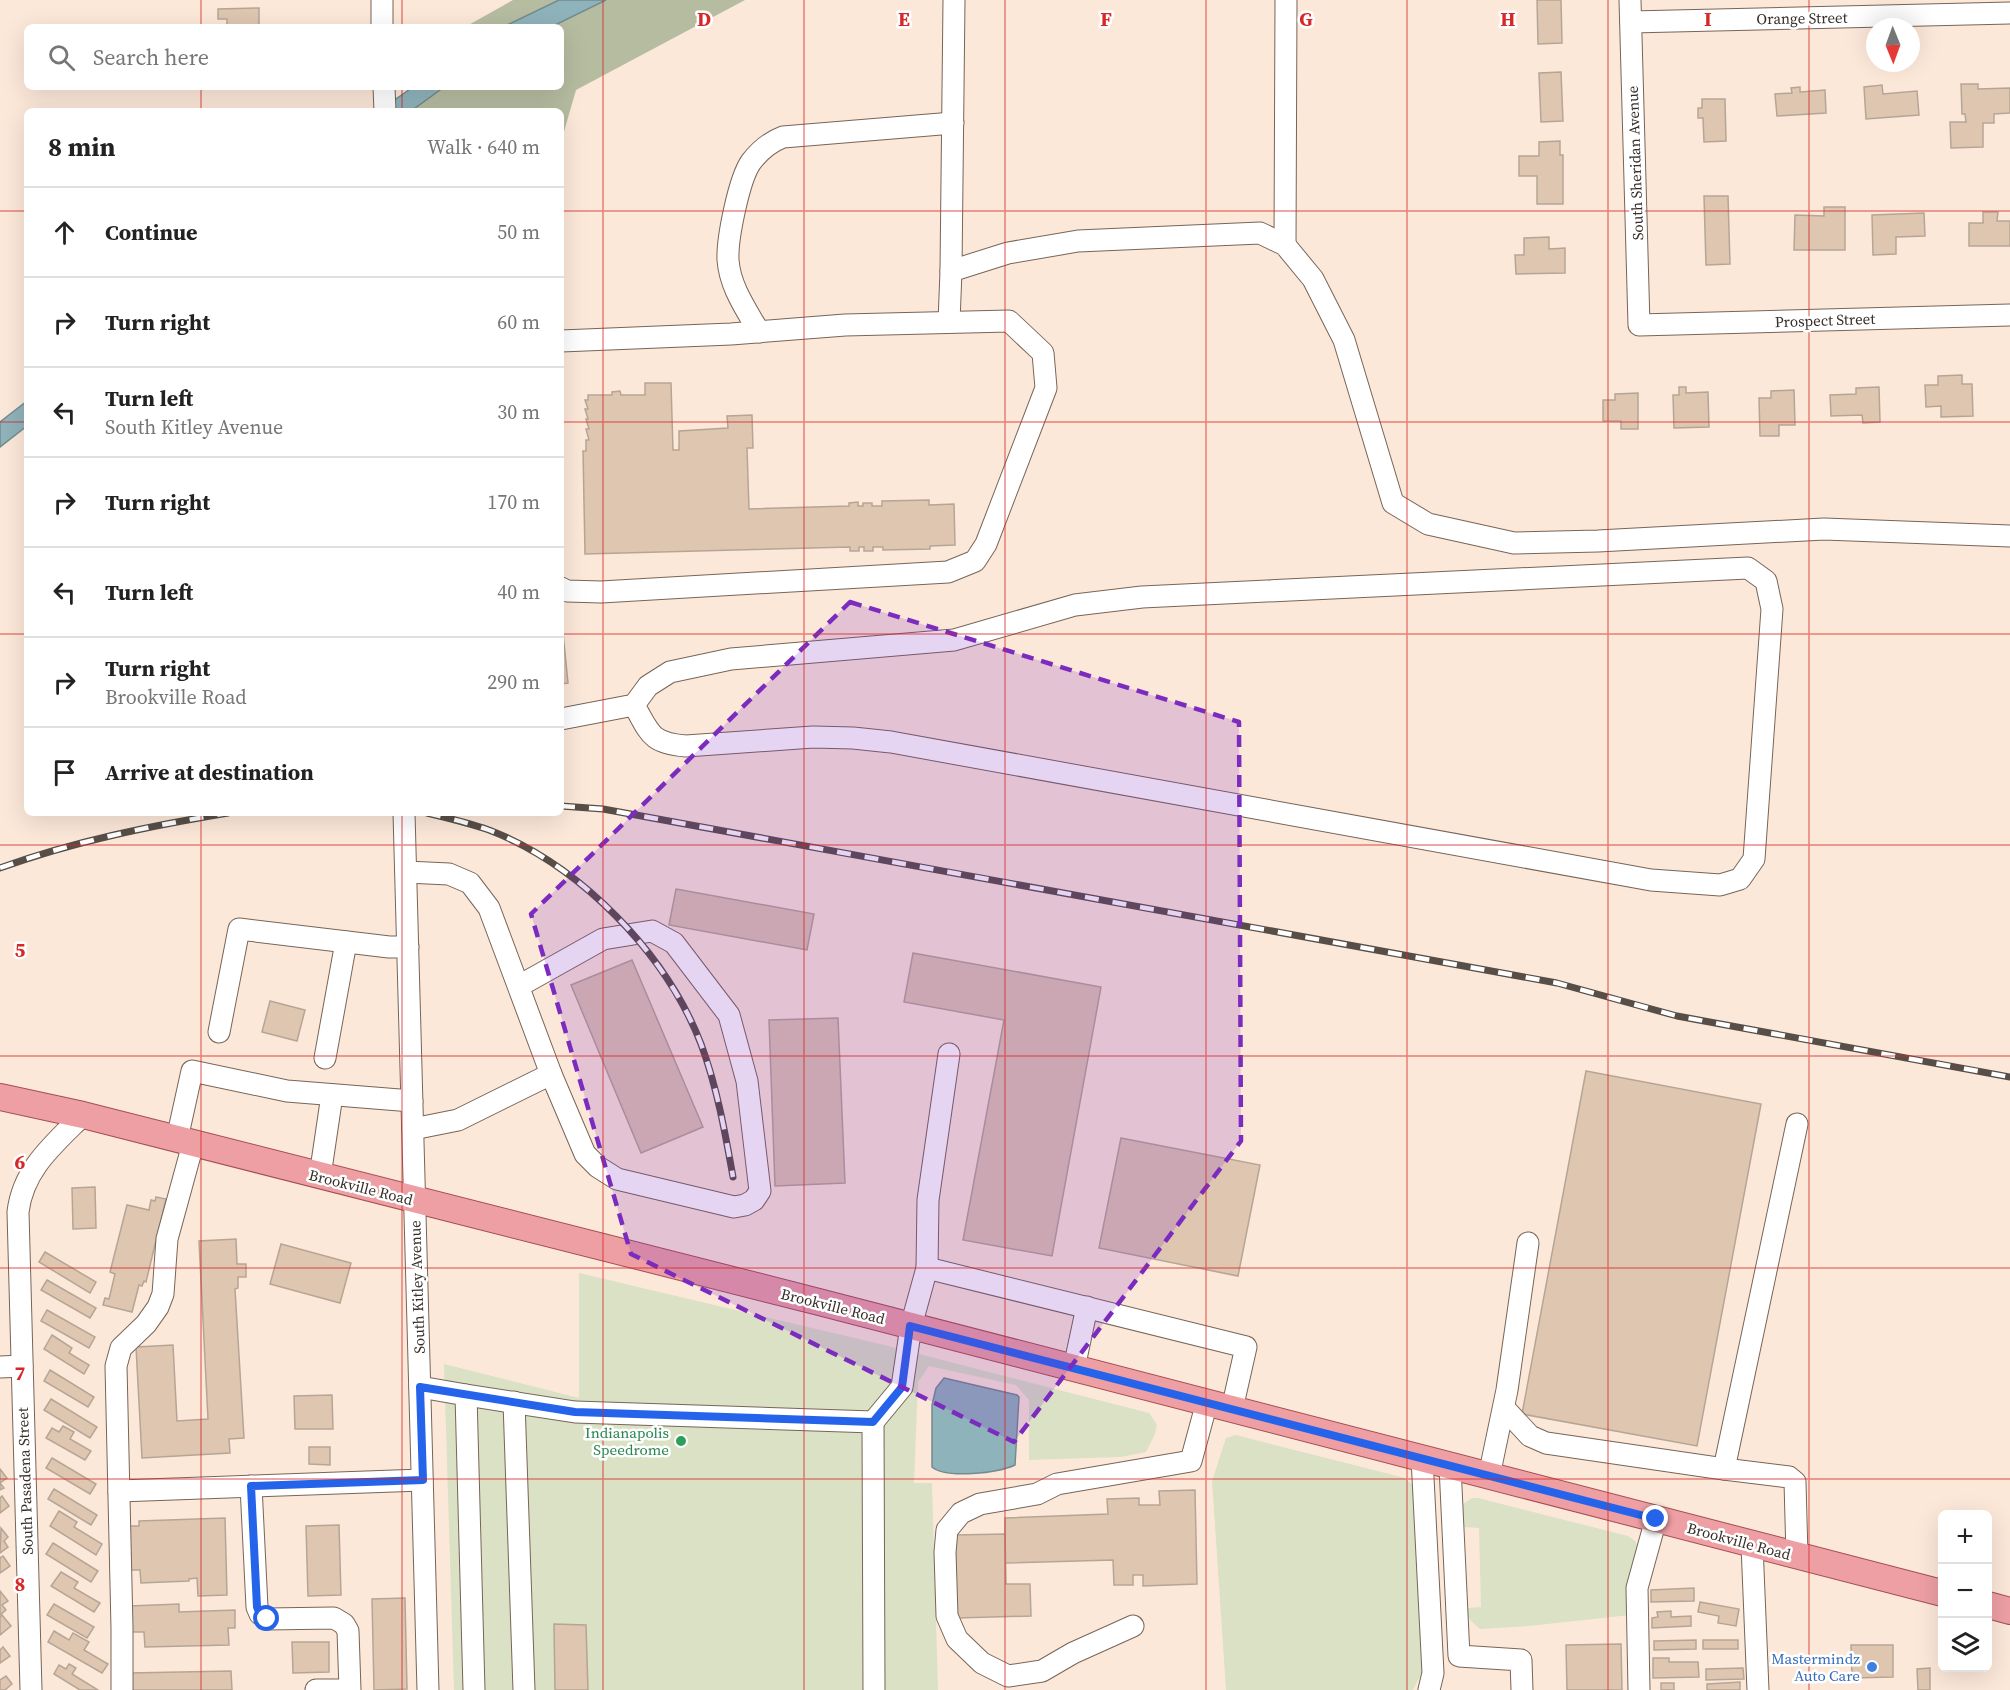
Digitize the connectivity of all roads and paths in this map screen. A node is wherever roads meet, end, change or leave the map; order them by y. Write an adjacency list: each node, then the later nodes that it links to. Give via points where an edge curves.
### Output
1 (382, 0): 8 (street)
2 (954, 0): 11 (street)
3 (1286, 0): 12 (street)
4 (1630, 0): 7 (street, South Sheridan Avenue)
5 (1936, 7): 6 (street, Orange Street); 7 (street, Orange Street)
6 (2010, 13)
7 (1631, 22): 16 (street, South Sheridan Avenue)
8 (382, 24)
9 (384, 90): 10 (street)
10 (385, 108)
11 (953, 123): 13 (street); 17 (street, via 783,137 769,143 750,164 734,208 728,260 735,290)
12 (1285, 245): 13 (street, via 1260,233 1078,241 1008,253); 19 (street, via 1313,279 1344,340 1394,503 1428,524 1514,543 1824,529)
13 (951, 271): 15 (street)
14 (2010, 315): 16 (street, Prospect Street)
15 (949, 322): 17 (street); 20 (street, via 1009,321 1043,353 1046,388 986,544 975,561 948,572 601,592)
16 (1639, 325)
17 (759, 332): 18 (street)
18 (564, 341)
19 (2010, 536)
20 (564, 590)
21 (634, 705): 21 (street, via 648,686 670,672 731,659 954,640 1075,605 1142,597 1748,568 1767,581 1772,609 1754,859 1740,879 1720,885 1651,880 891,742 813,737 668,744 652,737); 22 (street)
22 (564, 718)
23 (404, 816): 24 (street, South Kitley Avenue)
24 (406, 872): 26 (street, South Kitley Avenue); 27 (street, via 449,874 470,883 489,908)
25 (346, 942): 26 (street); 28 (street, via 239,929); 30 (street)
26 (408, 947): 34 (street, South Kitley Avenue)
27 (519, 986): 31 (street); 31 (street, via 603,939 652,931 674,943 729,1015 747,1081 760,1191 745,1206 734,1207 617,1179 585,1154)
28 (219, 1032)
29 (949, 1054): 42 (street, via 928,1200)
30 (325, 1058)
31 (551, 1074): 37 (street, via 458,1120)
32 (332, 1095): 34 (street); 38 (street, via 287,1091 192,1071); 39 (street)
33 (0, 1097): 35 (main road, Brookville Road)
34 (412, 1101): 37 (street, South Kitley Avenue)
35 (83, 1115): 38 (main road, Brookville Road); 45 (street, South Pasadena Street, via 38,1161 20,1199)
36 (1797, 1124): 57 (street)
37 (413, 1129): 40 (street, South Kitley Avenue)
38 (185, 1142): 39 (main road, Brookville Road); 61 (street, via 167,1239 164,1294 146,1324 121,1348 116,1366)
39 (320, 1176): 40 (main road, Brookville Road)
40 (415, 1200): 44 (main road, Brookville Road); 48 (street, South Kitley Avenue)
41 (1528, 1243): 52 (street)
42 (927, 1268): 43 (street); 44 (street)
43 (1087, 1307): 47 (street); 53 (street, via 1246,1347)
44 (910, 1326): 47 (main road, Brookville Road); 54 (street, via 902,1387)
45 (22, 1366): 46 (street); 69 (street, South Pasadena Street)
46 (0, 1367)
47 (1074, 1368): 51 (main road, Brookville Road)
48 (420, 1387): 49 (street); 59 (street, South Kitley Avenue)
49 (466, 1395): 50 (street); 75 (street)
50 (514, 1402): 54 (street, via 575,1412); 76 (street)
51 (1207, 1402): 53 (main road, Brookville Road); 68 (street, via 1191,1461 1057,1484 1037,1494 980,1504 961,1513 947,1530 947,1616 957,1639 982,1663 1008,1676 1042,1671)
52 (1504, 1408): 57 (street, via 1530,1436 1546,1443); 58 (street)
53 (1232, 1409): 55 (main road, Brookville Road)
54 (873, 1422): 77 (street)
55 (1422, 1458): 56 (main road, Brookville Road); 78 (street, via 1432,1673)
56 (1450, 1466): 58 (main road, Brookville Road); 79 (street, via 1459,1656 1521,1660)
57 (1724, 1469): 64 (street, via 1789,1477 1795,1482)
58 (1489, 1476): 62 (main road, Brookville Road)
59 (423, 1480): 60 (street); 74 (street, South Kitley Avenue)
60 (251, 1486): 61 (street); 73 (street, via 260,1614 267,1619 334,1618 344,1624 348,1631)
61 (119, 1491): 70 (street)
62 (1656, 1519): 63 (main road, Brookville Road); 80 (street, via 1636,1588)
63 (1752, 1545): 64 (main road, Brookville Road); 81 (street)
64 (1797, 1556): 65 (main road, Brookville Road)
65 (1938, 1592)
66 (1992, 1606): 67 (main road)
67 (2010, 1611)
68 (1133, 1626)
69 (31, 1690)
70 (122, 1690)
71 (316, 1690): 72 (street)
72 (340, 1690)
73 (350, 1690)
74 (428, 1690)
75 (474, 1690)
76 (524, 1690)
77 (874, 1690)
78 (1429, 1690)
79 (1522, 1690)
80 (1639, 1690)
81 (1758, 1690)

